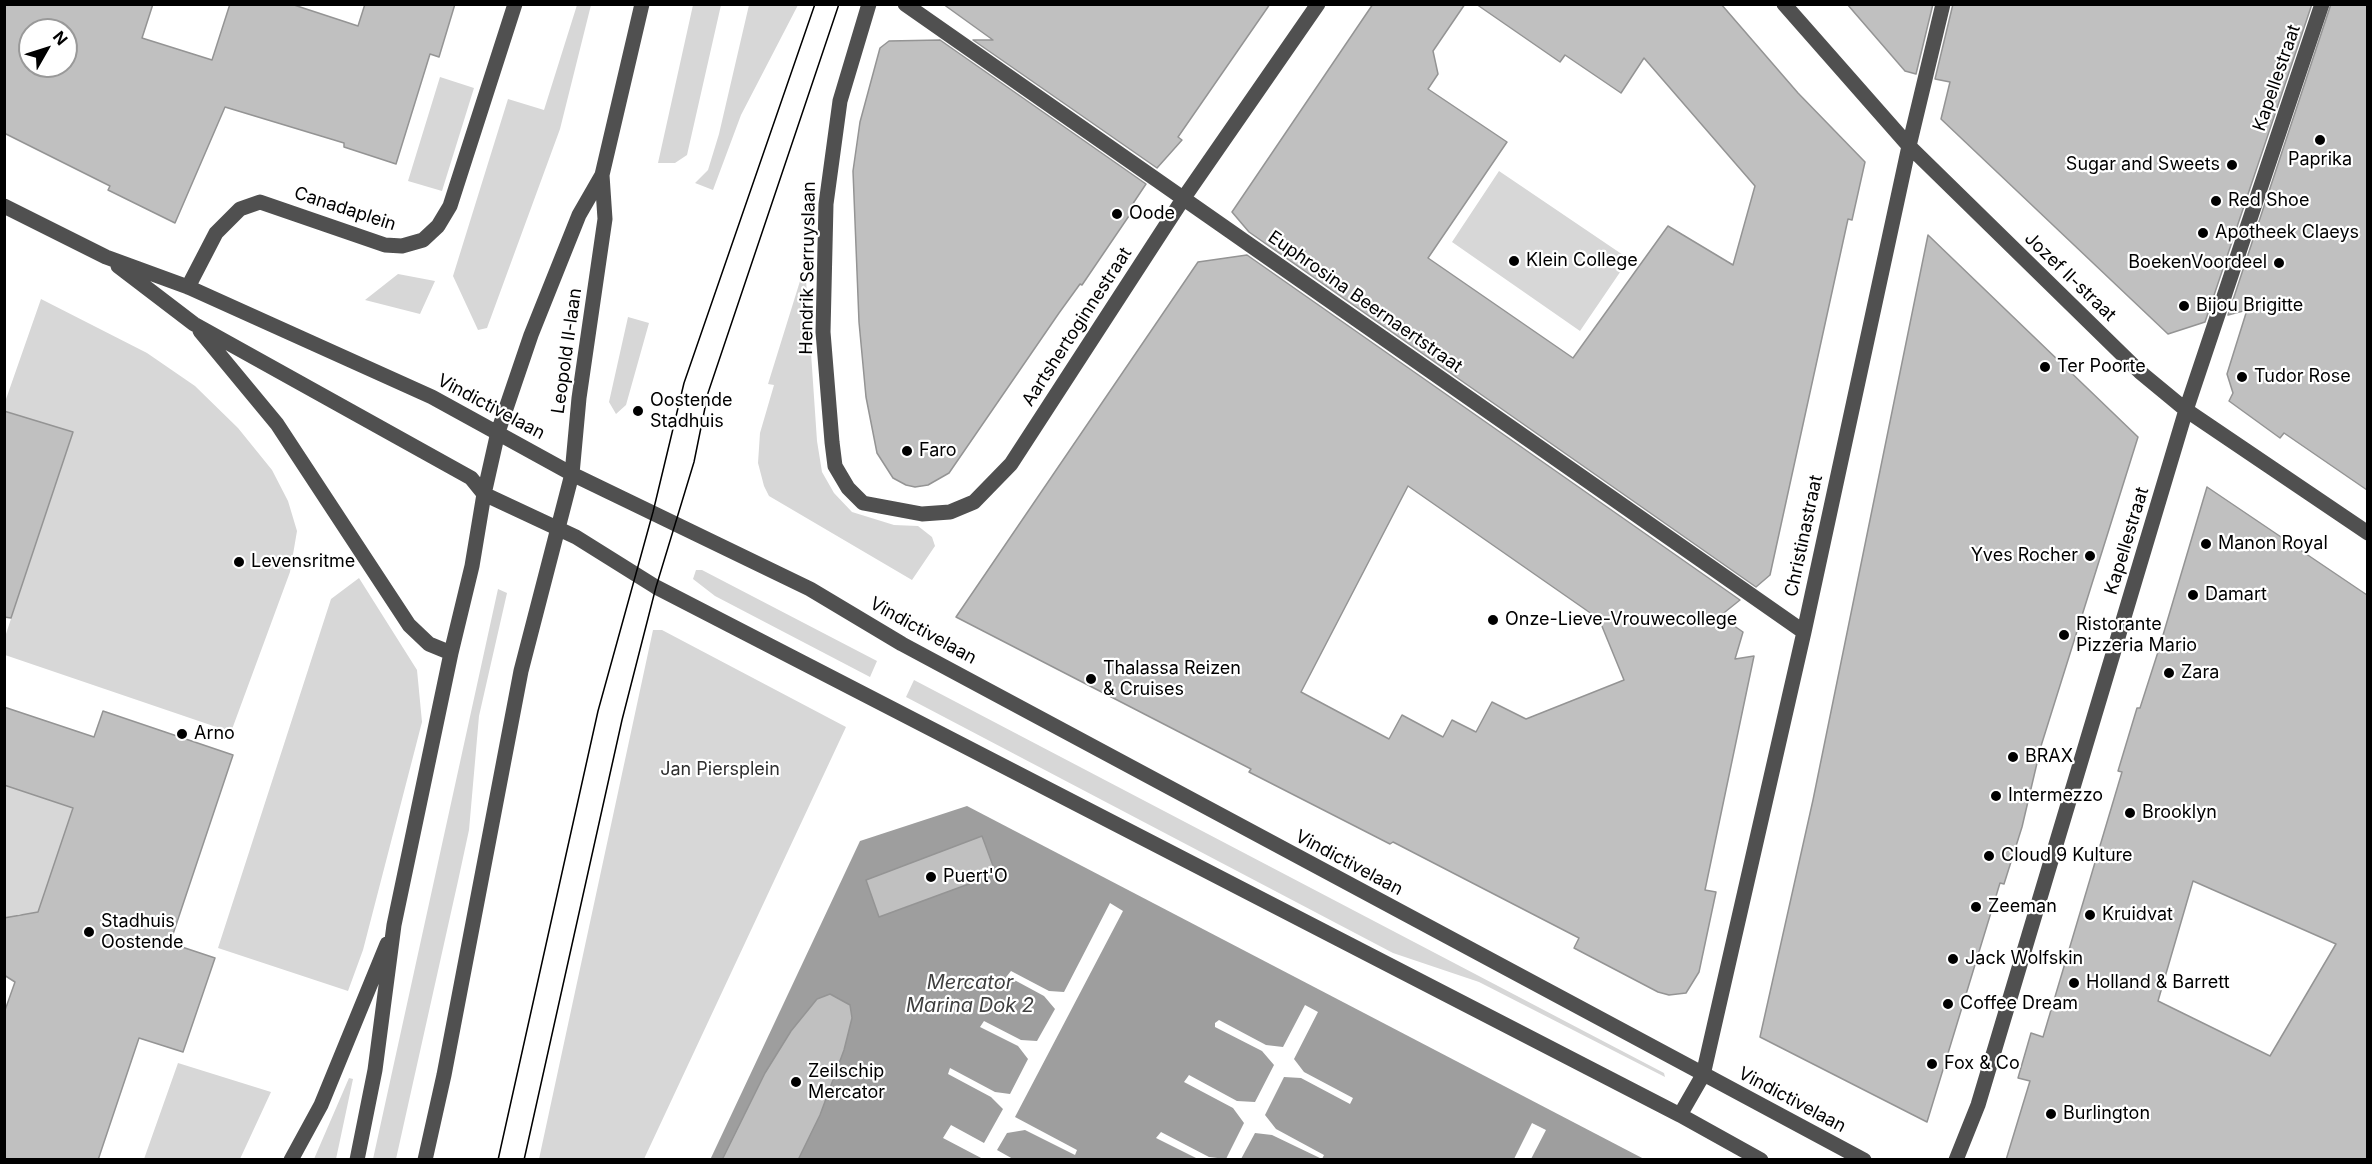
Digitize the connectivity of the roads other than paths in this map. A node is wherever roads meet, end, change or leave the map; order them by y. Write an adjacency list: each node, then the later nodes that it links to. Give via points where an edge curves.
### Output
1 (515, 4): 14 (street, Canadaplein, via 450,206 438,226 423,240 402,246 385,245 260,202 240,209 216,233)
2 (642, 4): 10 (street, Leopold II-laan)
3 (869, 4): 20 (street, Hendrik Serruyslaan, via 840,101 826,204 823,332 832,442 835,466 863,503)
4 (904, 4): 11 (street, Euphrosina Beernaertstraat)
5 (1318, 4): 11 (street, Aartshertoginnestraat)
6 (1784, 4): 9 (street, Jozef II-straat)
7 (1943, 4): 9 (street, Christinastraat)
8 (2322, 4): 16 (street, Kapellestraat)
9 (1909, 146): 16 (street, Jozef II-straat, via 2140,372); 23 (street, Christinastraat)
10 (602, 175): 17 (street, Leopold II-laan, via 579,215 531,335); 18 (street, Leopold II-laan, via 605,219)
11 (1183, 199): 20 (street, Aartshertoginnestraat, via 1011,464 974,502 950,512); 23 (street, Euphrosina Beernaertstraat)
12 (4, 206): 13 (street, Vindictivelaan)
13 (106, 257): 14 (street, Vindictivelaan); 15 (street, Vindictivelaan)
14 (188, 287): 17 (street, Vindictivelaan, via 432,397)
15 (194, 324): 19 (street, Vindictivelaan, via 471,478); 24 (street, via 277,424 409,625 429,644)
16 (2186, 410): 22 (street, Jozef II-straat); 33 (street, Kapellestraat, via 1978,1105)
17 (498, 432): 18 (street, Vindictivelaan); 19 (street, Leopold II-laan)
18 (572, 474): 21 (street, Leopold II-laan); 26 (street, Vindictivelaan, via 810,589 903,644)
19 (484, 494): 21 (street, Vindictivelaan); 24 (street)
20 (922, 514)
21 (558, 531): 27 (street, Vindictivelaan, via 576,537 666,592); 30 (street, via 521,670)
22 (2367, 533)
23 (1804, 632): 26 (street, Christinastraat)
24 (451, 653): 25 (street)
25 (394, 925): 28 (street, via 321,1105); 29 (street, via 375,1070)
26 (1703, 1075): 27 (street); 32 (street, Vindictivelaan)
27 (1680, 1115): 31 (street, Vindictivelaan)
28 (291, 1160)
29 (357, 1160)
30 (425, 1160)
31 (1761, 1160)
32 (1864, 1160)
33 (1956, 1160)

